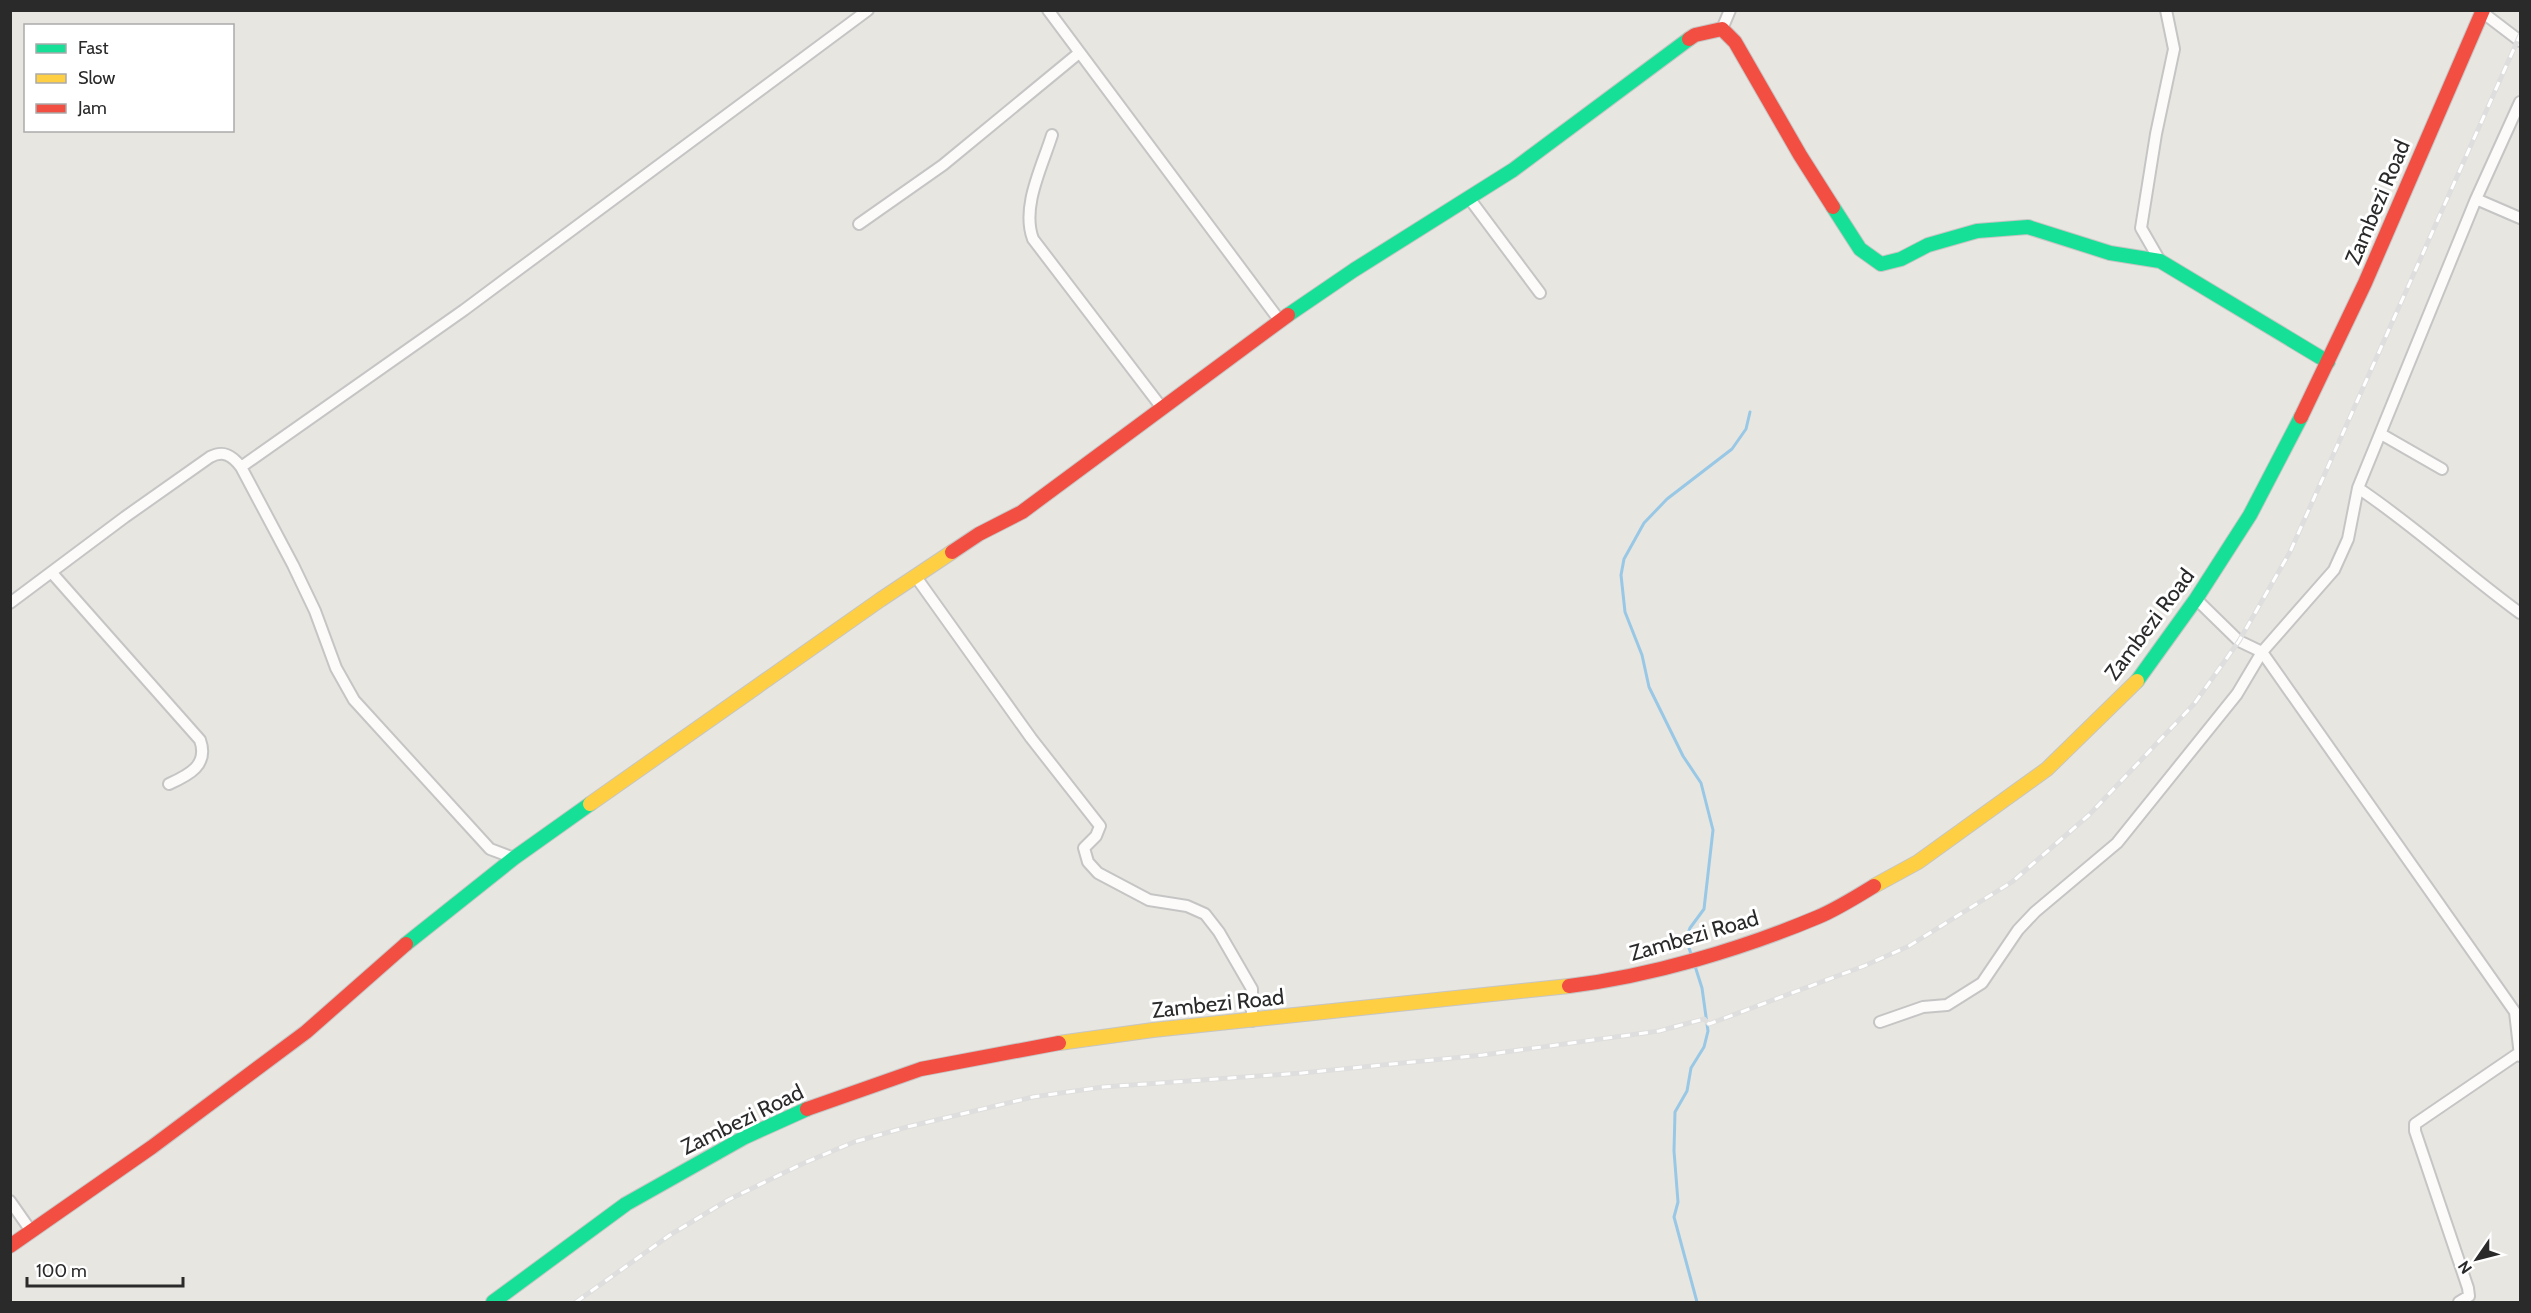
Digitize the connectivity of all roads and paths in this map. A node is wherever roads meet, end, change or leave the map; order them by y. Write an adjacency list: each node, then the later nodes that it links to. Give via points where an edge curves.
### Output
1 (868, 10): 21 (street, via 464,310)
2 (1048, 10): 8 (street)
3 (1730, 10): 6 (street)
4 (2166, 10): 15 (street, via 2174,49 2141,228)
5 (2483, 11): 7 (street); 18 (street, Zambezi Road)
6 (1722, 29): 11 (street, via 1695,35 1672,50 1513,170); 15 (street, via 1735,42 1860,249 1881,264 1977,231 2028,227 2110,253)
7 (2520, 41)
8 (1079, 53): 14 (street, via 943,165); 17 (street)
9 (2520, 102): 12 (street)
10 (1052, 135): 19 (street, via 1028,227 1033,239)
11 (1469, 198): 16 (street); 17 (street)
12 (2476, 198): 13 (street); 20 (street)
13 (2520, 218)
14 (859, 224)
15 (2160, 261): 18 (street)
16 (1540, 293)
17 (1280, 321): 19 (street)
18 (2328, 362): 26 (street, Zambezi Road, via 2250,515)
19 (1162, 408): 25 (street, via 1022,512 979,534)
20 (2381, 434): 22 (street); 23 (street)
21 (241, 467): 24 (street, via 228,454 216,454); 31 (street, via 293,565 336,668 354,700 490,849)
22 (2442, 469)
23 (2358, 488): 28 (street); 29 (street, via 2348,539 2334,570)
24 (52, 573): 27 (street); 30 (street, via 200,740 202,758 197,768)
25 (916, 577): 31 (street); 33 (street, via 1031,738 1100,826 1084,848 1088,862 1098,873 1149,900 1187,906 1205,914 1252,989)
26 (2196, 599): 29 (street, via 2239,641); 33 (street, Zambezi Road, via 2136,682 2047,769 1918,862 1829,912 1696,960 1605,982)
27 (10, 603)
28 (2520, 613)
29 (2262, 652): 32 (street); 34 (street, via 2237,694 2117,843 2035,912 1982,983 1947,1005 1923,1007)
30 (169, 784)
31 (514, 858): 37 (street, via 398,950 306,1032)
32 (2518, 1011): 35 (street)
33 (1252, 1021): 39 (street, Zambezi Road, via 1028,1047 921,1069 819,1104 745,1137 626,1204)
34 (1880, 1022)
35 (2519, 1055): 40 (street, via 2415,1124 2468,1288 2469,1296)
36 (10, 1202): 37 (street)
37 (31, 1231): 38 (street)
38 (10, 1246)
39 (493, 1302)
40 (2459, 1302)

